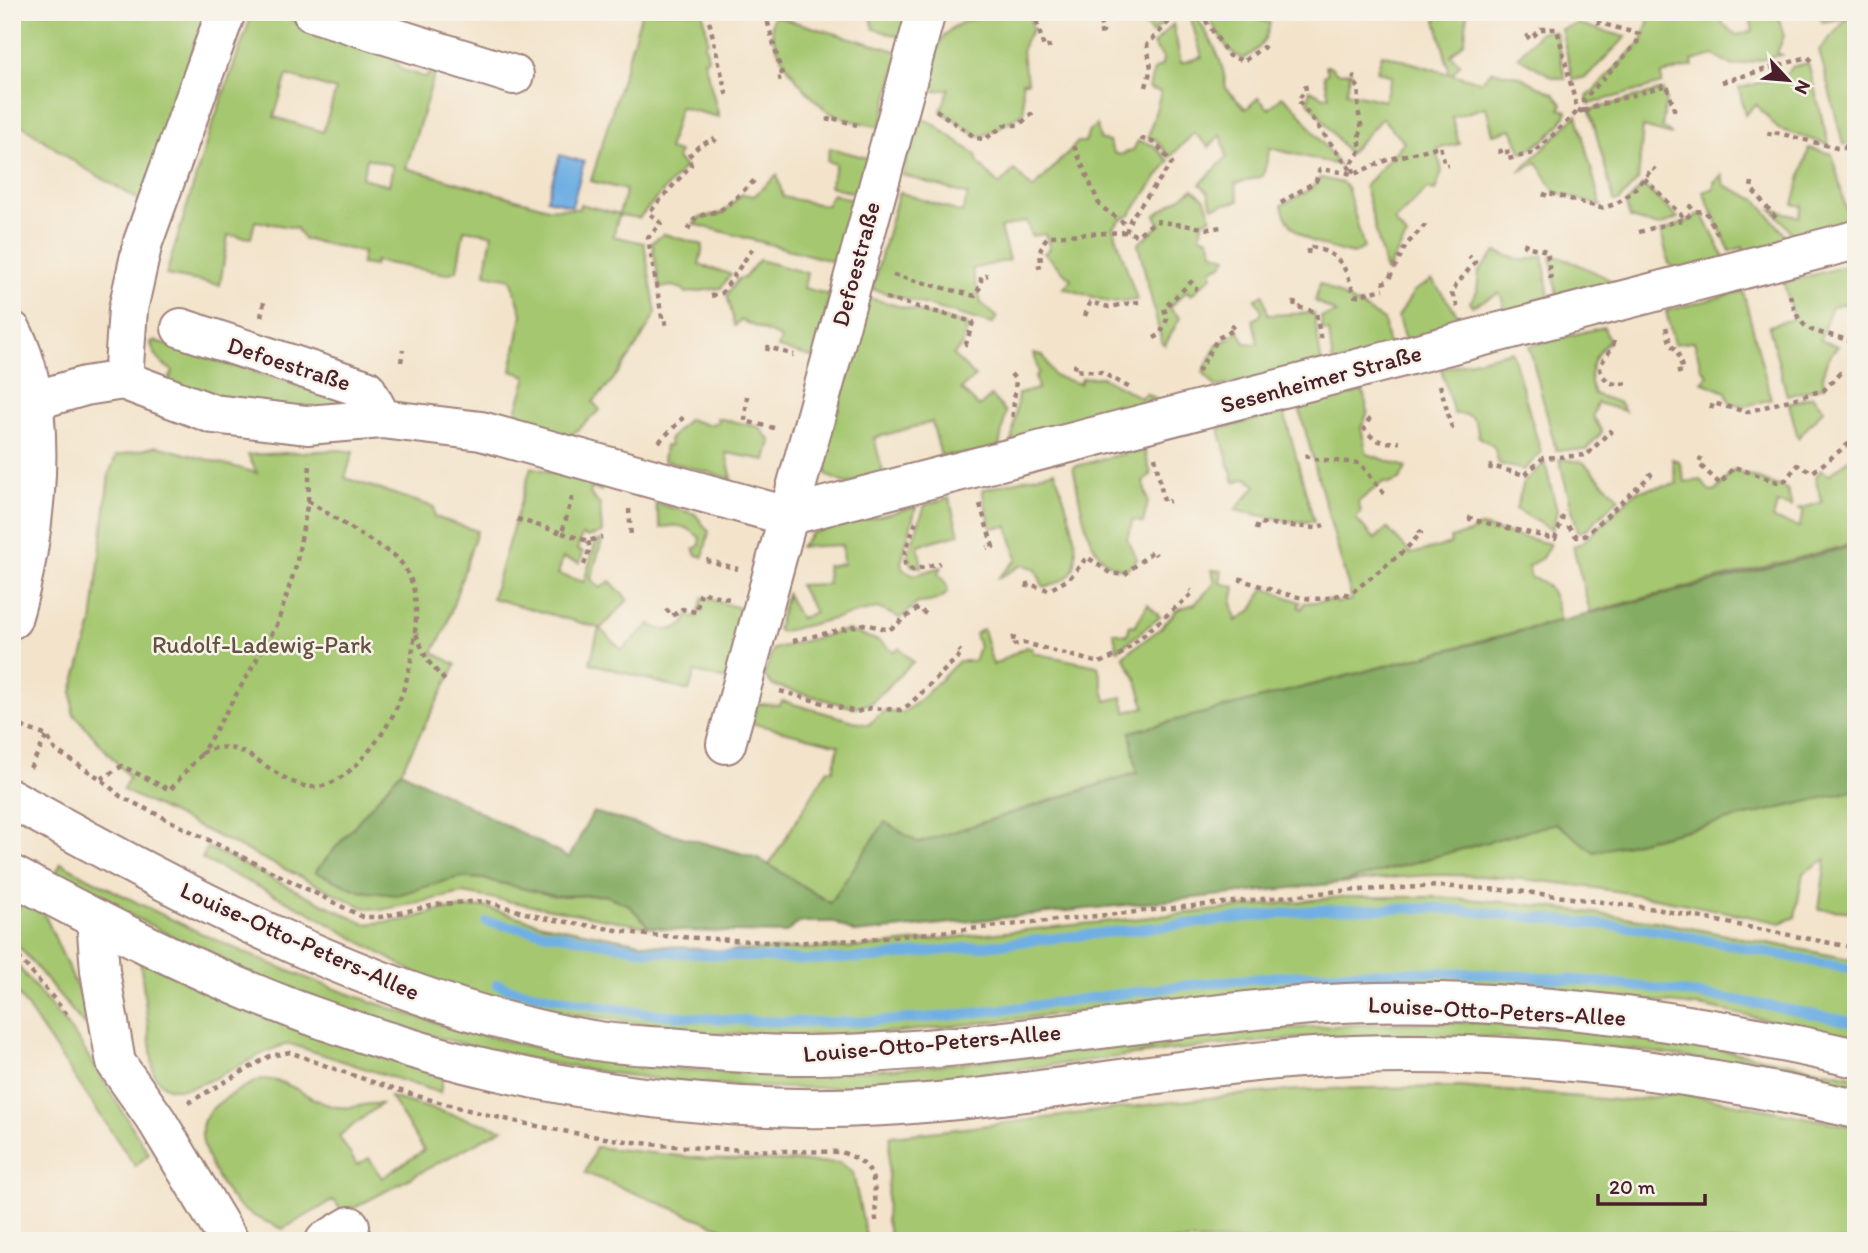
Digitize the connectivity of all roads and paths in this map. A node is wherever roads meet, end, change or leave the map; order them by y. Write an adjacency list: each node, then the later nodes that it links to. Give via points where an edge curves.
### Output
1 (226, 12): 87 (main road, via 143,242 128,309)
2 (312, 12): 17 (main road)
3 (707, 12): 22 (path, via 726,93)
4 (770, 12): 18 (path, via 768,23 783,78)
5 (926, 12): 98 (main road, Defoestraße)
6 (1034, 12): 13 (path, via 1044,48)
7 (1097, 12): 11 (path, via 1103,32)
8 (1178, 12): 21 (path, via 1147,45 1151,68)
9 (1200, 12): 14 (path, via 1229,56 1244,61 1263,47)
10 (1597, 16): 25 (path, via 1596,22 1639,34 1637,43 1583,100)
11 (1098, 33)
12 (1526, 36): 25 (path, via 1531,39 1541,29 1557,29)
13 (1051, 46)
14 (1269, 52)
15 (1813, 62): 19 (path, via 1808,57)
16 (1355, 73): 35 (path, via 1362,130 1361,150 1352,163)
17 (514, 75)
18 (778, 79)
19 (1722, 82)
20 (1305, 85): 35 (path, via 1298,100)
21 (1146, 87)
22 (730, 92)
23 (930, 103): 26 (path, via 976,138 985,139 1005,125 1019,125 1031,114)
24 (1679, 108): 25 (path, via 1674,109 1668,85)
25 (1581, 112): 32 (path, via 1534,153 1508,159 1507,149)
26 (1034, 117)
27 (1140, 136): 44 (path, via 1155,143 1172,163)
28 (1769, 136): 29 (path, via 1770,131 1837,148 1844,148)
29 (1856, 137)
30 (717, 144): 70 (path, via 713,139 688,157 691,165 649,213 661,223 648,238 663,323)
31 (1074, 146): 44 (path, via 1100,206)
32 (1497, 152)
33 (1449, 164): 35 (path, via 1445,165 1440,146)
34 (1655, 170): 37 (path)
35 (1354, 174): 40 (path, via 1320,169 1316,181)
36 (753, 178): 47 (path, via 722,210 701,214)
37 (1644, 178): 39 (path, via 1621,204 1609,207 1546,192); 43 (path)
38 (1752, 182): 53 (path, via 1751,188)
39 (1545, 197)
40 (1281, 203)
41 (1689, 205): 42 (path)
42 (1694, 211): 43 (path); 57 (path, via 1706,212)
43 (1685, 219): 49 (path)
44 (1127, 225): 48 (path)
45 (1222, 228): 48 (path, via 1156,221 1137,235)
46 (1427, 228): 54 (path, via 1406,245 1383,286 1355,296 1343,262 1328,251 1309,246)
47 (688, 230)
48 (1126, 232): 56 (path, via 1049,236 1042,242 1042,266)
49 (1639, 232)
50 (1856, 240): 53 (main road, Sesenheimer Straße)
51 (1526, 242): 68 (path, via 1525,246 1547,251)
52 (753, 248): 62 (path, via 722,293)
53 (1802, 253): 57 (main road, Sesenheimer Straße)
54 (1308, 254)
55 (1469, 256): 77 (path, via 1475,262 1452,294 1464,318 1458,327)
56 (1037, 267)
57 (1734, 271): 68 (main road, Sesenheimer Straße)
58 (889, 274): 59 (path, via 975,296 981,277)
59 (988, 275)
60 (1197, 290): 76 (path, via 1191,282 1164,308 1167,319)
61 (1789, 293): 78 (path, via 1800,323 1818,334)
62 (711, 296)
63 (883, 297): 79 (path, via 973,322)
64 (1144, 301): 67 (path, via 1109,307 1090,302)
65 (1295, 301): 86 (path, via 1294,306 1317,312)
66 (264, 302): 69 (path)
67 (1086, 316)
68 (1556, 316): 77 (main road, Sesenheimer Straße)
69 (261, 317)
70 (668, 322)
71 (1665, 323): 83 (path, via 1683,371)
72 (1230, 324): 88 (path, via 1235,329 1218,338)
73 (181, 328): 96 (main road, Defoestraße, via 366,389)
74 (12, 331): 93 (main road)
75 (1612, 335): 90 (path, via 1615,345 1603,359 1601,372 1617,385)
76 (1154, 338)
77 (1461, 342): 86 (main road, Sesenheimer Straße)
78 (1856, 344)
79 (969, 346)
80 (403, 350): 81 (path)
81 (401, 362)
82 (1076, 364): 91 (path, via 1074,370 1101,372)
83 (1675, 373)
84 (1011, 374): 105 (path, via 1016,380 1005,450)
85 (1843, 375): 94 (path, via 1824,390 1773,406 1746,412 1713,403)
86 (1328, 377): 105 (main road, Sesenheimer Straße)
87 (123, 380): 93 (main road); 96 (main road, Defoestraße, via 213,414 307,425)
88 (1194, 380)
89 (1439, 382): 97 (path, via 1452,428)
90 (1628, 383)
91 (1139, 393)
92 (747, 396): 98 (path, via 745,421)
93 (23, 404): 134 (main road, via 35,491)
94 (1711, 409)
95 (1370, 418): 101 (path, via 1364,428 1371,438)
96 (382, 419): 114 (main road, Defoestraße, via 481,431)
97 (1447, 429)
98 (809, 436): 114 (main road, Defoestraße)
99 (1615, 436): 106 (path, via 1610,431 1587,455 1543,458 1525,475 1491,466)
100 (1856, 438): 104 (path, via 1814,472 1797,465 1786,480 1777,482 1734,467 1720,484 1699,464)
101 (1400, 442)
102 (1152, 446): 110 (path, via 1164,502)
103 (1305, 455): 109 (path, via 1360,463)
104 (1701, 457)
105 (1008, 460): 114 (main road, Sesenheimer Straße)
106 (1490, 470)
107 (1648, 471): 118 (path, via 1651,475 1586,535 1577,537)
108 (578, 488): 121 (path)
109 (1385, 495)
110 (1170, 501)
111 (979, 502): 124 (path, via 993,547)
112 (920, 510): 126 (path, via 905,564 914,570)
113 (1564, 511): 115 (path, via 1555,539 1545,540)
114 (787, 516): 132 (main road, Defoestraße)
115 (1471, 516)
116 (517, 519): 121 (path)
117 (1324, 525): 119 (path, via 1258,523)
118 (1568, 526)
119 (1256, 530)
120 (1419, 530): 128 (path, via 1405,550 1349,595 1303,599)
121 (562, 533): 123 (path)
122 (602, 537): 123 (path)
123 (588, 541): 127 (path)
124 (987, 548)
125 (1156, 555): 129 (path, via 1153,551 1124,575 1110,573 1087,557 1069,579 1049,590 1028,584)
126 (940, 563)
127 (584, 565)
128 (1242, 577)
129 (1027, 588)
130 (1190, 590): 136 (path, via 1193,593 1121,654 1098,663 1025,643 1012,645)
131 (666, 608): 132 (path, via 672,616 682,609 696,612 701,592)
132 (764, 608): 142 (main road, Defoestraße)
133 (926, 614): 137 (path, via 918,608 889,630 864,625)
134 (12, 619)
135 (415, 631): 139 (path, via 427,660); 143 (path, via 413,662 395,715 369,754 338,779 314,787 286,779 239,750 222,746); 143 (path, via 415,596 407,568 308,501 296,566 277,625)
136 (1014, 636)
137 (789, 642)
138 (959, 650): 140 (path, via 962,653 900,710 856,712)
139 (447, 683)
140 (770, 688)
141 (12, 723): 144 (path, via 47,736 55,750)
142 (726, 744)
143 (202, 753): 144 (path, via 170,790 122,766)
144 (101, 779): 148 (path, via 120,796 363,918 484,901 543,918 646,935 797,942 862,940 1340,891 1438,886 1656,909)
145 (12, 799): 151 (main road, Louise-Otto-Peters-Allee, via 196,895 420,997 520,1026 595,1041 800,1055 896,1051 1291,1006 1407,1003 1590,1013 1700,1025)
146 (12, 875): 147 (main road, Louise-Otto-Peters-Allee)
147 (96, 919): 152 (main road, Louise-Otto-Peters-Allee, via 292,1008 403,1046 590,1091 699,1104 900,1106 1298,1059 1413,1054 1585,1063 1690,1076); 153 (main road, via 116,1063)
148 (1856, 948)
149 (12, 949): 150 (path)
150 (71, 1020)
151 (1856, 1058)
152 (1856, 1109)
153 (157, 1121): 154 (path, via 270,1056 290,1052 490,1115 550,1127 658,1144 840,1152 858,1157 874,1180); 155 (main road)
154 (876, 1221)
155 (229, 1241)

